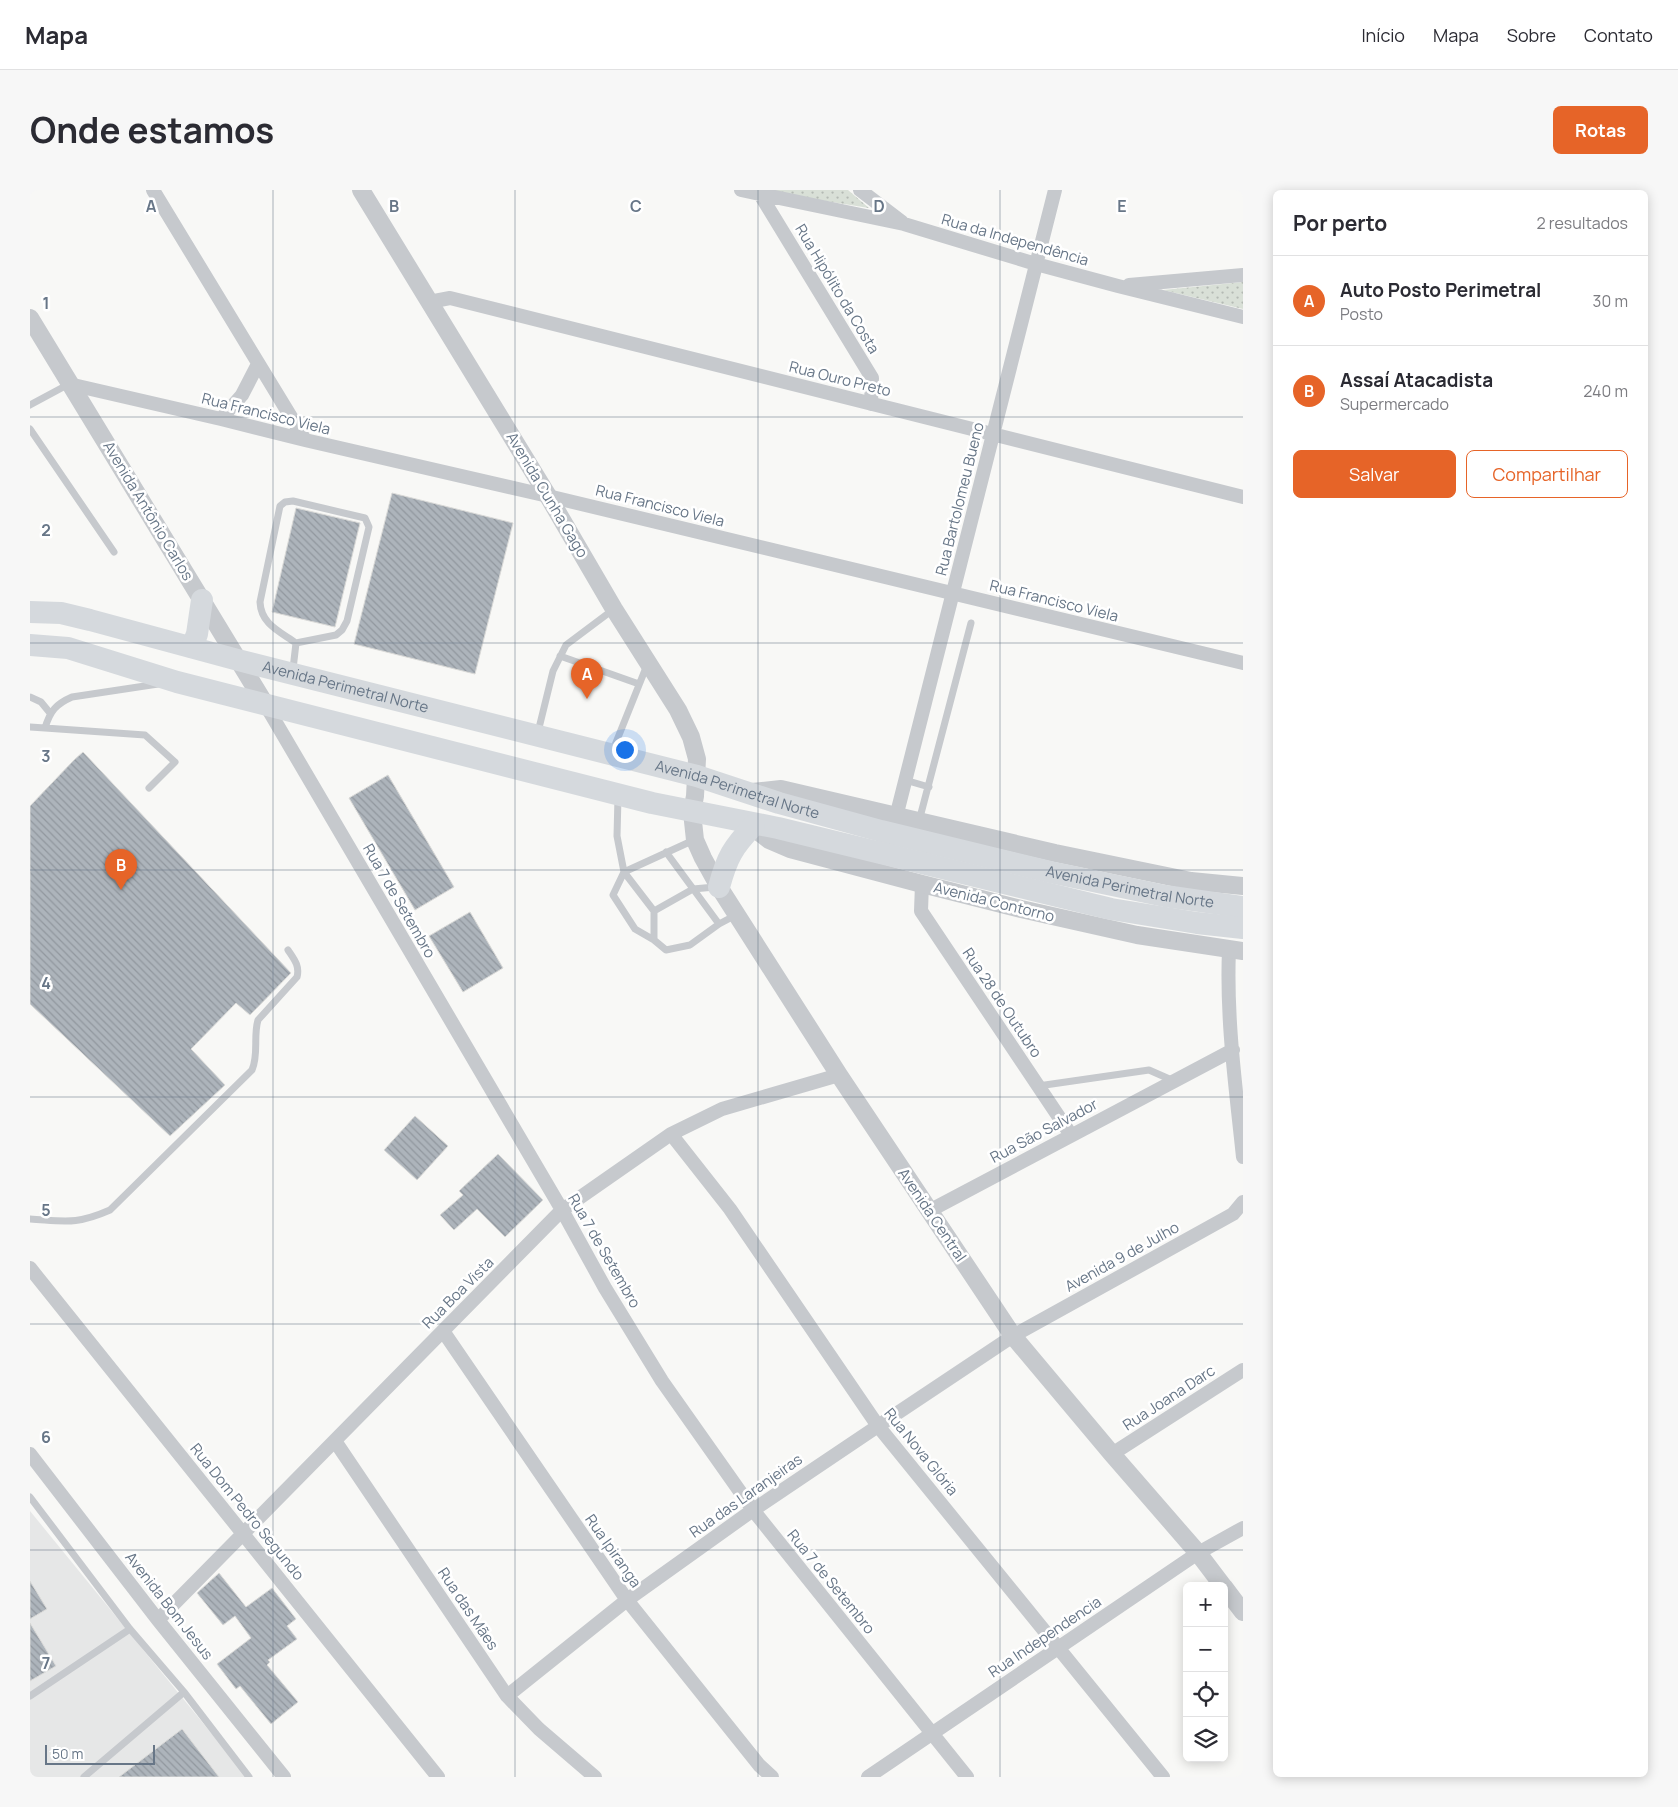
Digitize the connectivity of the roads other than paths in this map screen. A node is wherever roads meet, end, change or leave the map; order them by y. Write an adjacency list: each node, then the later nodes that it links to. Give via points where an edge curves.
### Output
1 (152, 190): 14 (street)
2 (362, 190): 11 (street, Avenida Cunha Gago)
3 (741, 190): 6 (street, Rua da Independência)
4 (860, 190): 7 (street, Rua da Independência)
5 (1055, 190): 8 (street, Rua Bartolomeu Bueno)
6 (759, 192): 7 (street, Rua da Independência); 16 (street, Rua Hipólito da Costa, via 872,378)
7 (904, 224): 8 (street, Rua da Independência)
8 (1036, 264): 10 (street, Rua da Independência); 20 (street, Rua Bartolomeu Bueno)
9 (1243, 275): 10 (street, Rua da Independência)
10 (1118, 286): 12 (street, Rua da Independência)
11 (430, 302): 16 (street, Rua Ouro Preto, via 450,298); 22 (street, Avenida Cunha Gago)
12 (1243, 317)
13 (30, 318): 15 (street, Avenida Antônio Carlos)
14 (258, 364): 18 (street, via 242,395); 21 (street)
15 (69, 384): 17 (lane); 18 (street, Rua Francisco Viela); 26 (street, Avenida Antônio Carlos)
16 (871, 404): 20 (street, Rua Ouro Preto)
17 (30, 405)
18 (221, 419): 21 (street, Rua Francisco Viela)
19 (30, 430): 24 (lane)
20 (993, 434): 23 (street, Rua Ouro Preto); 25 (street, Rua Bartolomeu Bueno)
21 (305, 440): 22 (street, Rua Francisco Viela)
22 (548, 496): 25 (street, Rua Francisco Viela); 27 (street, Avenida Cunha Gago)
23 (1243, 497)
24 (114, 552)
25 (953, 593): 36 (street, Rua Francisco Viela); 48 (street, Rua Bartolomeu Bueno)
26 (202, 600): 32 (highway, via 198,634); 34 (street, Avenida Antônio Carlos)
27 (614, 609): 33 (lane, via 566,645); 35 (street, Avenida Cunha Gago)
28 (30, 612): 32 (highway, Avenida Perimetral Norte, via 90,620)
29 (971, 623): 49 (lane)
30 (296, 642): 30 (lane, via 264,620 260,611 280,506 294,501 365,518 369,527 347,621 342,630 336,635); 37 (lane)
31 (30, 645): 38 (highway, Avenida Perimetral Norte, via 68,648)
32 (192, 647): 34 (highway, Avenida Perimetral Norte)
33 (560, 656): 39 (lane); 45 (lane, via 553,671)
34 (238, 660): 37 (highway, Avenida Perimetral Norte); 41 (street, Avenida Antônio Carlos)
35 (648, 663): 39 (lane); 47 (street, Avenida Cunha Gago, via 691,737 697,759)
36 (1243, 663)
37 (292, 673): 45 (highway, Avenida Perimetral Norte)
38 (177, 682): 41 (highway, Avenida Perimetral Norte); 42 (lane, via 72,697)
39 (640, 684): 46 (lane)
40 (30, 697): 42 (lane, via 41,702)
41 (265, 704): 52 (highway, Avenida Perimetral Norte); 80 (street, Rua 7 de Setembro)
42 (50, 713): 44 (lane)
43 (30, 727): 44 (lane)
44 (45, 728): 50 (lane, via 145,735 175,762)
45 (537, 735): 46 (highway, Avenida Perimetral Norte)
46 (611, 754): 47 (highway, Avenida Perimetral Norte)
47 (697, 776): 51 (highway, Avenida Perimetral Norte); 53 (street, Avenida Cunha Gago)
48 (905, 780): 49 (lane); 54 (street, Rua Bartolomeu Bueno)
49 (929, 787): 55 (lane)
50 (149, 788)
51 (748, 792): 54 (street, via 781,789); 64 (highway, Avenida Perimetral Norte, via 881,831 1055,873 1165,896)
52 (618, 795): 53 (highway, Avenida Perimetral Norte); 59 (lane, via 617,836)
53 (692, 812): 56 (highway, Avenida Perimetral Norte); 57 (street, Avenida Central)
54 (896, 817): 55 (street)
55 (918, 822): 62 (street, via 1191,881)
56 (754, 825): 60 (street, Avenida Contorno, via 769,840 790,849); 61 (highway, via 733,850); 68 (highway, Avenida Perimetral Norte, via 778,828 1111,909 1197,924)
57 (695, 840): 58 (lane); 61 (street, Avenida Central)
58 (666, 852): 59 (lane); 63 (lane)
59 (624, 872): 65 (lane); 69 (lane, via 613,895 635,929)
60 (922, 884): 71 (street, Avenida Contorno, via 1137,935); 75 (street, Rua 28 de Outubro, via 921,911)
61 (719, 886): 63 (lane); 66 (street, Avenida Central)
62 (1243, 886)
63 (693, 888): 65 (lane); 67 (lane)
64 (1243, 906)
65 (654, 911): 69 (lane)
66 (737, 915): 67 (lane); 73 (street, Avenida Central)
67 (719, 924): 69 (lane, via 690,945 666,950)
68 (1243, 928)
69 (654, 940)
70 (288, 950): 82 (lane, via 298,966 297,977 258,1020 256,1061 252,1070 110,1210 69,1222)
71 (1236, 950): 72 (street, via 1228,979)
72 (1233, 1050): 74 (street, Rua São Salvador); 78 (street)
73 (839, 1075): 76 (street, Rua Boa Vista, via 722,1109); 81 (street, Avenida Central)
74 (1174, 1080): 75 (lane, Rua São Salvador, via 1149,1070); 77 (street, Rua São Salvador)
75 (1038, 1086): 77 (street, Rua 28 de Outubro)
76 (671, 1134): 80 (street, Rua Boa Vista); 87 (street, Rua Nova Glória, via 730,1208)
77 (1071, 1135): 81 (street, Rua São Salvador)
78 (1243, 1157)
79 (1243, 1202): 85 (street, Avenida 9 de Julho, via 1233,1214)
80 (562, 1210): 84 (street, Rua Boa Vista); 92 (street, Rua 7 de Setembro, via 662,1381)
81 (929, 1211): 85 (street, Avenida Central)
82 (30, 1219)
83 (30, 1268): 94 (street, Rua Dom Pedro Segundo)
84 (443, 1331): 88 (street, Rua Boa Vista); 98 (street, Rua Ipiranga)
85 (1013, 1336): 87 (street, Rua das Laranjeiras); 90 (street, Avenida Central)
86 (1243, 1370): 90 (street, Rua Joana Darc)
87 (878, 1426): 92 (street, Rua das Laranjeiras); 102 (street, Rua Nova Glória)
88 (335, 1440): 94 (street, Rua Boa Vista); 105 (street, Rua das Mães)
89 (30, 1454): 100 (street, Avenida Bom Jesus)
90 (1112, 1454): 95 (street, Avenida Central)
91 (30, 1497): 101 (lane)
92 (753, 1510): 98 (street, Rua das Laranjeiras); 106 (street, Rua 7 de Setembro)
93 (1243, 1528): 95 (street, Rua Independencia)
94 (243, 1534): 100 (street, Rua Boa Vista); 110 (street, Rua Dom Pedro Segundo)
95 (1198, 1553): 96 (street, Avenida Central); 102 (street, Rua Independencia)
96 (1220, 1582)
97 (1228, 1592): 99 (street, Avenida Central)
98 (627, 1600): 105 (street, Rua das Laranjeiras); 112 (street, Rua Ipiranga)
99 (1243, 1612)
100 (158, 1620): 109 (street, Avenida Bom Jesus)
101 (130, 1629): 103 (lane); 104 (lane)
102 (1058, 1648): 106 (street, Rua Independencia); 115 (street, Rua Nova Glória)
103 (184, 1692): 107 (lane); 108 (lane)
104 (30, 1696)
105 (507, 1696): 111 (street, Rua das Mães, via 539,1729)
106 (932, 1734): 113 (street, Rua Independencia); 114 (street, Rua 7 de Setembro)
107 (84, 1777)
108 (249, 1777)
109 (284, 1777)
110 (438, 1777)
111 (595, 1777)
112 (772, 1777)
113 (868, 1777)
114 (967, 1777)
115 (1163, 1777)

